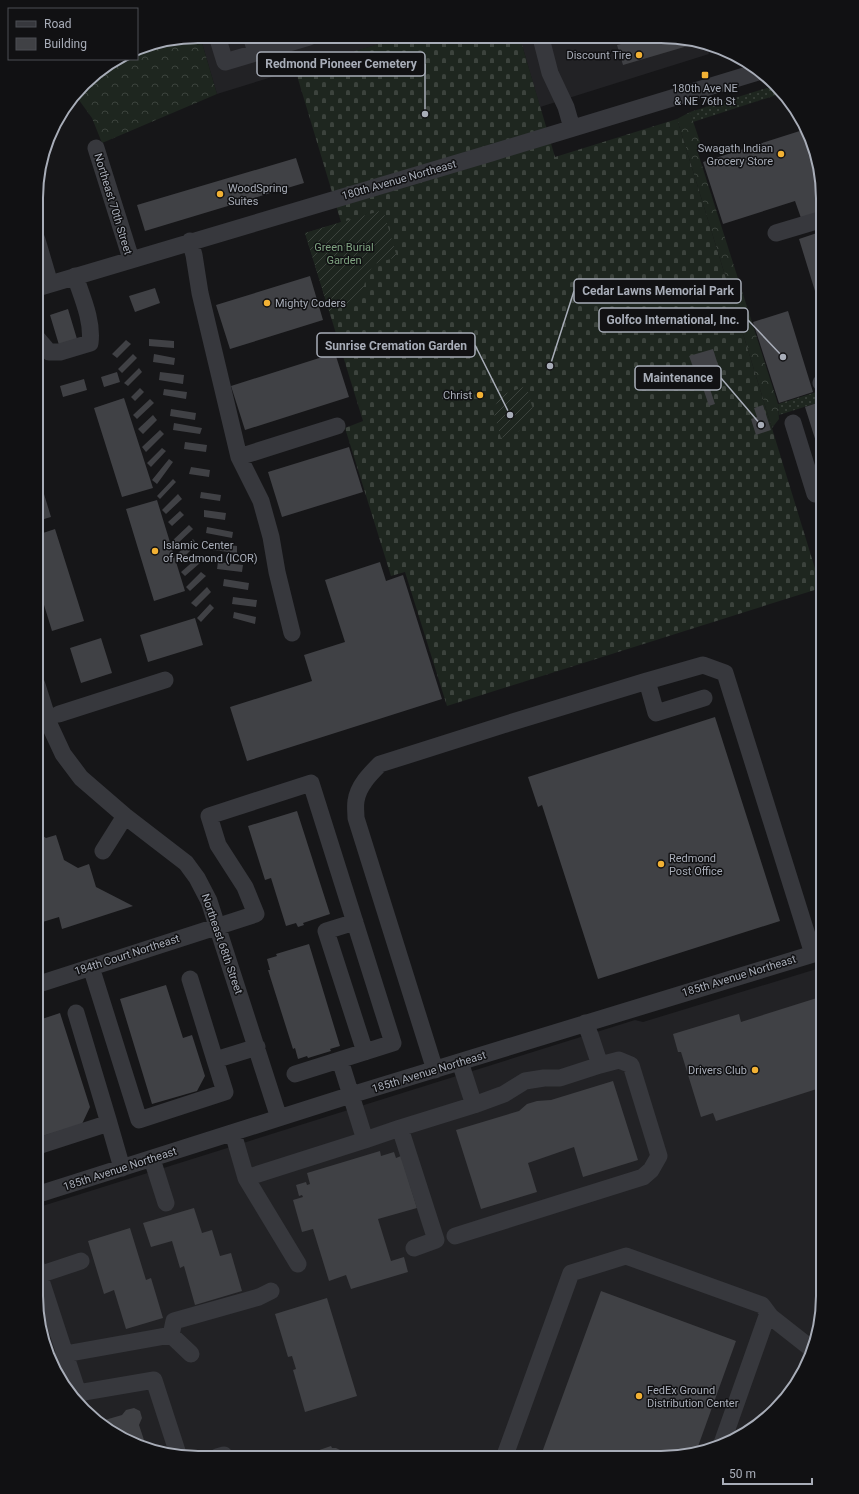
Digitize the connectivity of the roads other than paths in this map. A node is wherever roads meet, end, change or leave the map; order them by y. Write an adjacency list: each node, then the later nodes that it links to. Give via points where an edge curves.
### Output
1 (219, 43): 5 (street, via 225,62)
2 (253, 43): 5 (street)
3 (288, 43): 5 (street)
4 (542, 43): 9 (street, via 550,73 566,107)
5 (256, 52)
6 (747, 69): 8 (street)
7 (753, 73): 8 (street, 180th Avenue Northeast)
8 (735, 79): 9 (street, 180th Avenue Northeast)
9 (572, 128): 13 (street, 180th Avenue Northeast)
10 (96, 148): 14 (street, Northeast 70th Street)
11 (816, 221): 12 (street)
12 (776, 233)
13 (190, 242): 14 (street, 180th Avenue Northeast); 20 (street)
14 (131, 259): 15 (street, 180th Avenue Northeast)
15 (75, 276): 16 (street, 180th Avenue Northeast); 17 (street, via 84,302 91,334 90,343 60,352 49,352)
16 (44, 286)
17 (43, 345)
18 (793, 423): 21 (street)
19 (337, 426): 20 (street)
20 (239, 457): 22 (street, via 261,500)
21 (816, 494)
22 (292, 634)
23 (165, 680): 27 (street)
24 (646, 681): 25 (street, via 656,713); 32 (street, via 703,665 725,673); 45 (street, via 380,764 362,785 356,801 356,818)
25 (704, 698)
26 (43, 704): 28 (street, Northeast 68th Street, via 63,754 81,778)
27 (59, 714)
28 (125, 816): 29 (street); 31 (street, Northeast 68th Street, via 186,863 209,901)
29 (103, 851)
30 (355, 922): 31 (street, 184th Court Northeast, via 311,783 209,816 218,845 245,887 256,914); 40 (street, via 393,1043); 40 (street, via 326,931)
31 (217, 926): 34 (street, 184th Court Northeast); 39 (street, Northeast 68th Street)
32 (816, 947)
33 (816, 957): 38 (street, 185th Avenue Northeast)
34 (91, 967): 36 (street, 184th Court Northeast); 41 (street, via 139,1120 225,1092)
35 (190, 979): 41 (street)
36 (43, 983)
37 (76, 1013): 50 (street)
38 (585, 1023): 43 (street, 185th Avenue Northeast); 44 (street)
39 (257, 1047): 41 (street); 49 (street, Northeast 68th Street)
40 (365, 1052): 42 (street)
41 (215, 1060)
42 (340, 1060): 46 (street); 47 (street)
43 (460, 1062): 45 (street, 185th Avenue Northeast); 48 (street)
44 (600, 1065): 48 (street, via 560,1078 525,1081 504,1094); 60 (street, via 620,1060 631,1065 659,1156 651,1170 643,1177)
45 (435, 1070): 47 (street, 185th Avenue Northeast)
46 (295, 1074)
47 (351, 1095): 49 (street, 185th Avenue Northeast); 53 (street)
48 (474, 1105): 51 (street)
49 (279, 1118): 52 (street, 185th Avenue Northeast)
50 (109, 1123): 54 (street); 56 (street)
51 (400, 1128): 53 (street); 61 (street, via 436,1240)
52 (233, 1133): 55 (street, 185th Avenue Northeast); 57 (street)
53 (365, 1140): 57 (street)
54 (43, 1144)
55 (152, 1159): 56 (street, 185th Avenue Northeast); 59 (street)
56 (122, 1168): 58 (street, 185th Avenue Northeast)
57 (246, 1178): 63 (street)
58 (43, 1194)
59 (166, 1203)
60 (455, 1236)
61 (414, 1248)
62 (81, 1261): 64 (street)
63 (298, 1264)
64 (43, 1269)
65 (43, 1285): 70 (street)
66 (272, 1291): 68 (street, via 174,1321)
67 (768, 1313): 69 (street); 75 (street); 77 (street, via 762,1305 626,1256 571,1273)
68 (171, 1335): 70 (street); 71 (street)
69 (808, 1346)
70 (66, 1354): 72 (street); 73 (street)
71 (191, 1354)
72 (58, 1363)
73 (75, 1391)
74 (78, 1395): 76 (street, via 154,1380)
75 (724, 1438)
76 (177, 1450)
77 (507, 1451)

